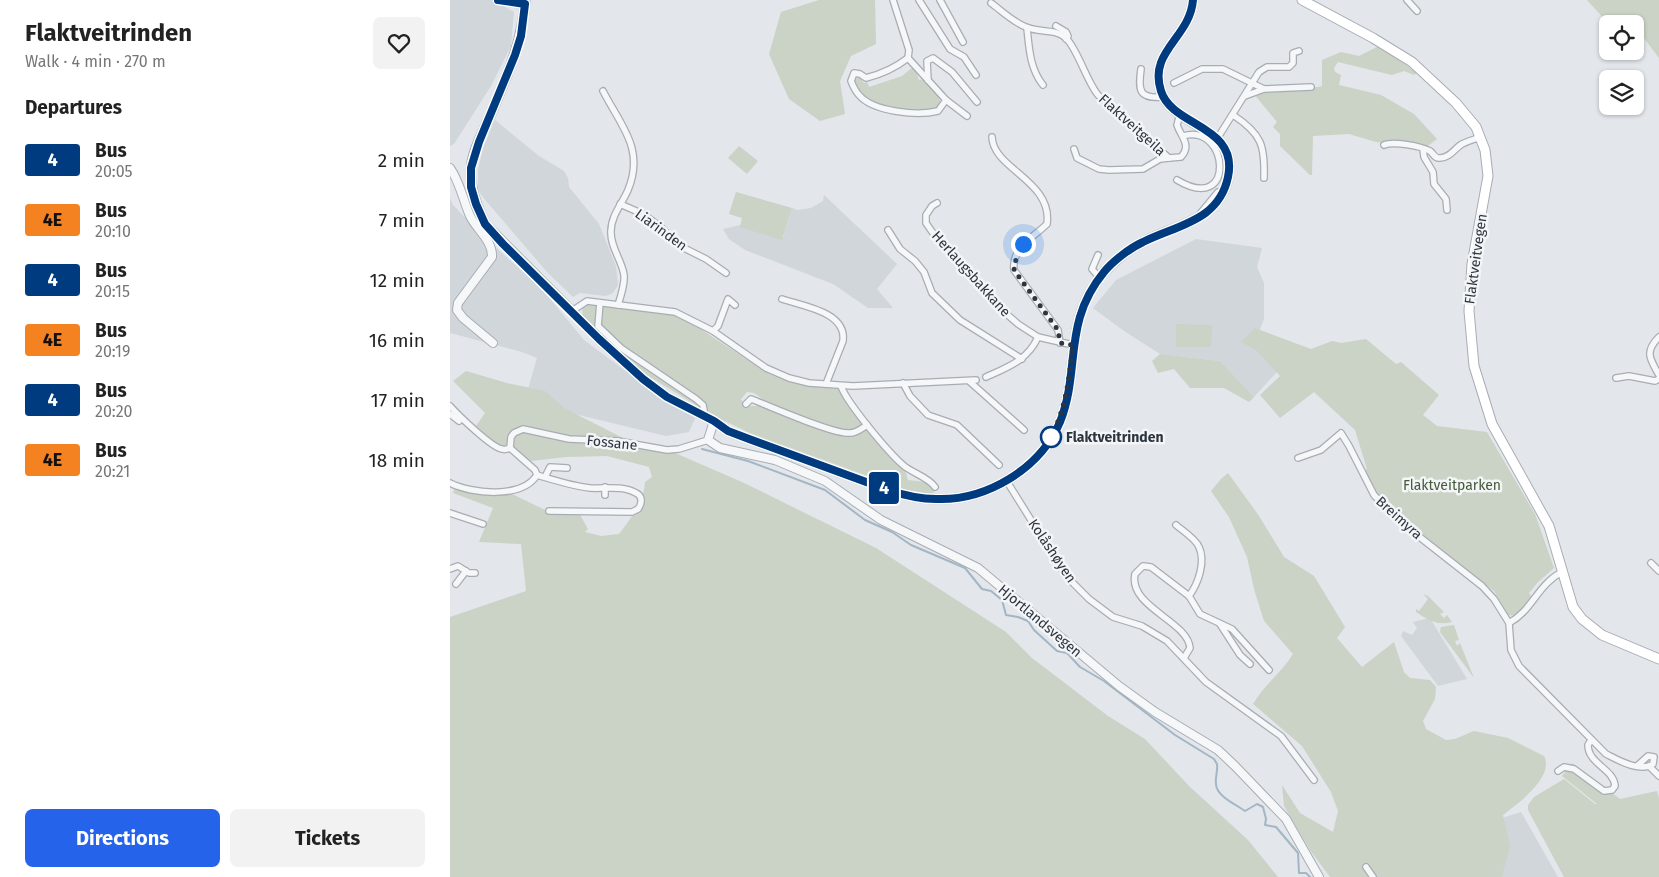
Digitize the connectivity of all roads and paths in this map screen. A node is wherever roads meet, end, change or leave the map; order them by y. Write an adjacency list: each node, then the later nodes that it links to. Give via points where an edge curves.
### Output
1 (498, 0): 8 (main road)
2 (893, 0): 16 (street, via 909,50)
3 (919, 0): 18 (street, via 950,49 964,57)
4 (940, 0): 14 (street)
5 (1193, 0): 27 (main road, via 1189,20 1159,65)
6 (1302, 0): 35 (main road, Flaktveitvegen, via 1412,62 1468,116)
7 (1407, 0): 10 (street)
8 (525, 2): 55 (main road, via 515,55 473,157 471,187 485,224)
9 (992, 2): 12 (street)
10 (1418, 11)
11 (1056, 26): 13 (street, Flaktveitgeila, via 1066,32)
12 (1027, 28): 13 (street, via 1050,31); 22 (street, via 1032,64)
13 (1066, 38): 40 (street, Flaktveitgeila, via 1098,95)
14 (963, 42)
15 (1299, 50): 21 (street, via 1293,53 1292,65 1264,68)
16 (908, 58): 19 (street); 28 (street, via 897,68 876,76 866,78 854,73 851,78 855,90 869,103 917,114 938,110)
17 (1141, 69): 27 (street, via 1139,87 1143,95)
18 (976, 75)
19 (928, 80): 28 (street); 29 (street, via 927,61 933,58 952,72)
20 (1174, 83): 21 (street, via 1202,69 1223,69)
21 (1252, 83): 24 (street); 26 (street)
22 (1043, 85)
23 (1311, 88): 24 (street)
24 (1264, 89): 26 (street)
25 (603, 91): 45 (street, Liarinden, via 635,154 634,174)
26 (1244, 96): 31 (street)
27 (1163, 97): 30 (main road)
28 (946, 100): 32 (street)
29 (977, 102)
30 (1180, 114): 33 (street, Flaktveitgeila, via 1177,125); 36 (main road)
31 (1233, 115): 36 (street); 42 (street, via 1262,144)
32 (968, 116)
33 (1183, 136): 40 (street, Flaktveitgeila, via 1186,150 1181,157); 43 (street, Flaktveitgeila, via 1197,133 1208,139 1216,150 1220,169 1215,183 1206,189 1196,189)
34 (992, 137): 60 (street, via 996,150 1043,197 1047,224 1023,244 1014,266 1016,275 1058,330)
35 (1481, 137): 39 (street, via 1462,144 1446,157 1440,158); 100 (main road, Flaktveitvegen, via 1488,176 1470,284 1474,366 1492,424 1549,526)
36 (1217, 139): 50 (main road, via 1229,166 1224,193 1214,206 1199,218 1140,243)
37 (1384, 145): 39 (street, via 1390,142)
38 (1074, 149): 40 (street, Flaktveitgeila, via 1078,158 1104,170 1143,169 1160,159)
39 (1424, 149): 46 (street, via 1434,184 1446,199)
40 (1169, 158)
41 (450, 168): 59 (street, via 471,218 492,248 492,257 458,303 457,310)
42 (1264, 178)
43 (1178, 180)
44 (937, 203): 57 (street, Herlaugsbakkane, via 926,215 926,223 1002,310)
45 (620, 204): 49 (street, Liarinden, via 643,214 676,244); 53 (street, Liarinden, via 610,234 624,276)
46 (1447, 210)
47 (888, 230): 62 (street, via 900,249 924,272 932,293 960,320)
48 (1098, 255): 50 (street, via 1092,269)
49 (726, 273)
50 (1100, 278): 61 (main road, via 1080,314)
51 (782, 299): 70 (street, via 832,316 839,323 843,341)
52 (600, 303): 53 (street); 55 (street, via 584,301); 74 (street, via 598,326 621,348 703,404)
53 (618, 305): 56 (street, via 675,312)
54 (735, 305): 56 (street, via 728,299)
55 (572, 311): 76 (main road, via 643,379 667,397)
56 (713, 331): 70 (street, via 776,373 809,383)
57 (1038, 337): 60 (street, Herlaugsbakkane); 62 (street, via 1033,349)
58 (1659, 337): 63 (street, via 1651,346 1649,356)
59 (493, 343)
60 (1060, 343): 61 (street, Herlaugsbakkane)
61 (1073, 345): 86 (main road, via 1060,422 1036,456)
62 (1022, 359): 64 (street)
63 (1659, 375)
64 (986, 377)
65 (1616, 378): 66 (street)
66 (1659, 379)
67 (976, 380): 68 (street)
68 (969, 381): 69 (street); 78 (street)
69 (903, 383): 71 (street); 82 (street, via 928,415 962,428)
70 (826, 384): 71 (street)
71 (841, 386): 77 (street)
72 (746, 404): 77 (street, via 751,399 846,433)
73 (451, 410): 75 (street); 80 (street, via 496,446)
74 (704, 410)
75 (459, 421)
76 (714, 421): 79 (street); 86 (main road, via 728,431 902,494 936,499 965,496 981,493)
77 (867, 424): 89 (street, via 896,459)
78 (1024, 430)
79 (708, 440): 80 (street, Fossane, via 667,450 601,439 569,439 523,429 511,437); 116 (street, Hjortlandsvegen, via 720,448 775,460 825,482 881,520 978,568 1119,686 1218,750 1286,819)
80 (510, 448): 84 (street, via 535,470)
81 (1298, 458): 103 (street, Breimyra, via 1321,450 1341,433 1374,495 1398,520 1482,586)
82 (999, 465)
83 (567, 468): 85 (street, via 550,467)
84 (536, 475): 85 (street); 87 (street, via 533,482 513,491 474,491)
85 (545, 477): 88 (street, via 573,485)
86 (1006, 480): 105 (street, Kolåshøyen, via 1075,586 1113,617 1155,632)
87 (450, 483)
88 (605, 487): 90 (street); 91 (street, via 637,493 641,505 632,512)
89 (935, 487)
90 (605, 495)
91 (549, 510)
92 (450, 513): 93 (street)
93 (483, 524)
94 (1176, 525): 102 (street, via 1199,545 1202,557 1197,585)
95 (1651, 563): 98 (street)
96 (450, 569): 97 (street, via 458,566)
97 (466, 571): 99 (street); 101 (street)
98 (1659, 571)
99 (475, 572)
100 (1562, 572): 103 (street, via 1545,584 1523,615); 106 (main road, Flaktveitvegen, via 1573,606 1588,625 1620,644)
101 (456, 584)
102 (1189, 596): 104 (street, via 1200,614); 105 (street, via 1152,568 1143,566 1135,574 1134,584 1146,601 1190,642)
103 (1509, 623): 109 (street, Breimyra, via 1511,650 1519,666)
104 (1220, 624): 107 (street, via 1240,655); 108 (street, via 1241,637)
105 (1184, 658): 114 (street, Kolåshøyen, via 1206,682 1281,736)
106 (1659, 659)
107 (1250, 664)
108 (1269, 670)
109 (1591, 740): 110 (street, Breimyra, via 1606,754); 112 (street, via 1588,745 1590,756 1613,779 1615,786 1612,790 1604,791 1574,769 1564,767)
110 (1637, 766): 111 (street, Breimyra); 111 (street, via 1650,755 1655,760)
111 (1649, 766): 113 (street)
112 (1558, 771)
113 (1659, 776)
114 (1314, 780)
115 (1366, 867): 117 (street)
116 (1319, 877)
117 (1373, 877)

